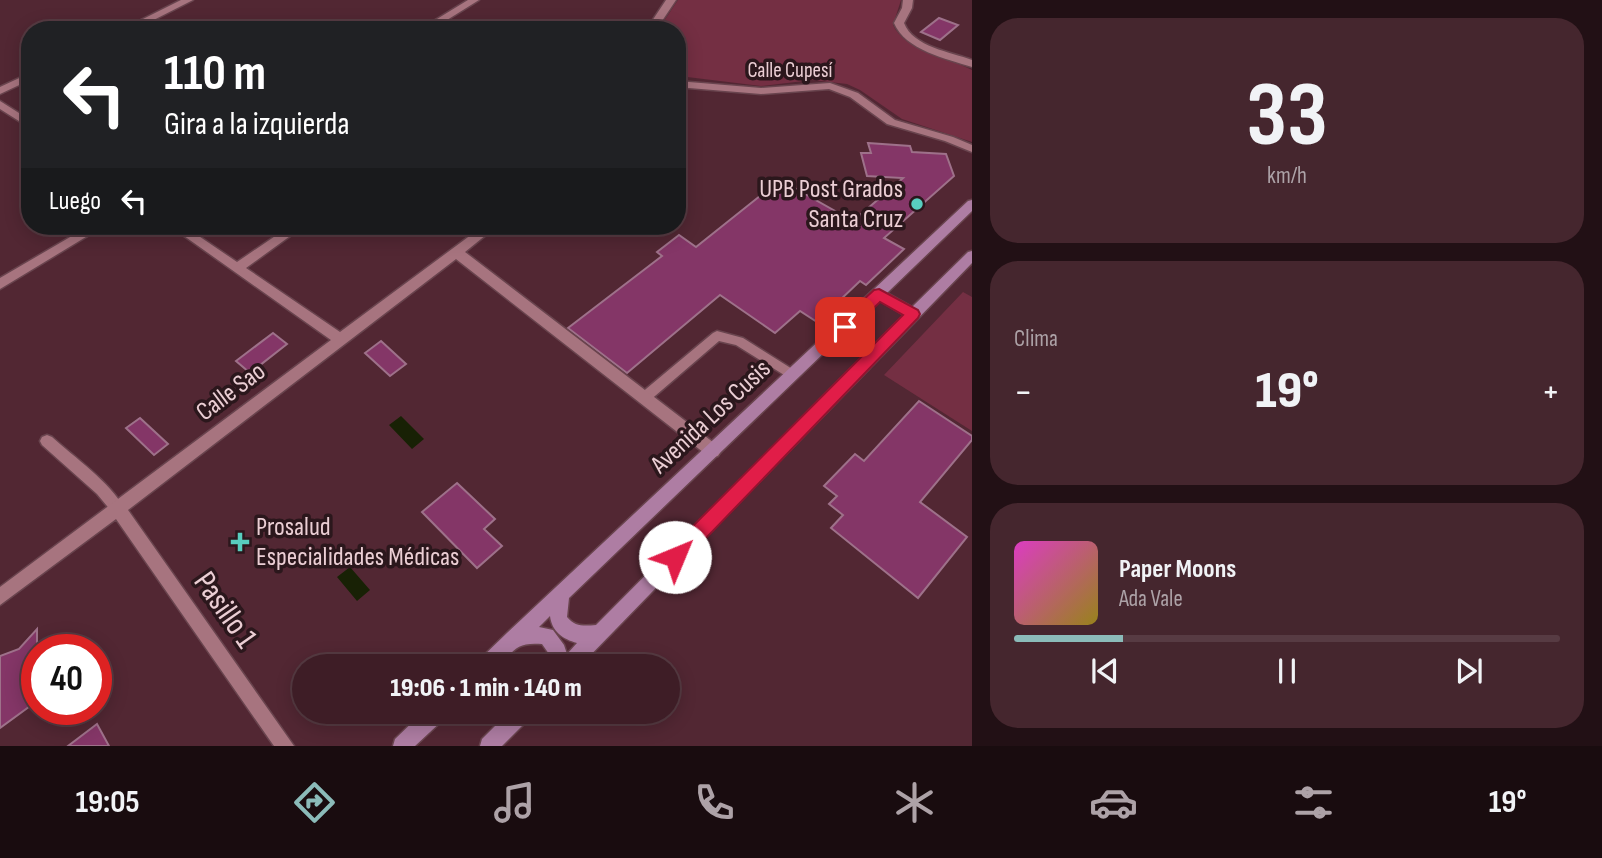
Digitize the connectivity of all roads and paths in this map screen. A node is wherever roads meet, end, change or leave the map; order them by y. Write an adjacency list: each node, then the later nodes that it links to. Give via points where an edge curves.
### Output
1 (188, 0): 5 (street)
2 (474, 0): 6 (street)
3 (671, 0): 7 (street)
4 (908, 0): 8 (street, via 899,23 902,32)
5 (145, 21)
6 (439, 21)
7 (656, 21)
8 (972, 64)
9 (21, 80): 11 (street)
10 (686, 86): 14 (street, Calle Cupesí, via 761,91 830,86 854,95 891,122)
11 (0, 91)
12 (0, 104): 13 (street)
13 (21, 119)
14 (972, 149)
15 (972, 204): 24 (street, Avenida Los Cusis)
16 (83, 235): 23 (street)
17 (189, 235): 22 (street)
18 (285, 235): 22 (street)
19 (479, 235): 20 (street, Calle Sao)
20 (456, 252): 26 (street, Calle Sao); 28 (street)
21 (972, 255): 25 (street)
22 (237, 268): 26 (street)
23 (0, 284)
24 (879, 294): 25 (street); 27 (street, Avenida Los Cusis)
25 (913, 314): 34 (street)
26 (340, 339): 31 (street, Calle Sao)
27 (793, 375): 28 (lane, via 739,341 717,336); 30 (street, Avenida Los Cusis)
28 (645, 398): 30 (street)
29 (47, 441): 31 (lane)
30 (713, 451): 32 (street, Avenida Los Cusis)
31 (117, 508): 33 (street, Calle Sao); 41 (street, Pasillo 1)
32 (561, 595): 34 (street, via 557,610 562,627 574,635); 35 (street, Avenida Los Cusis)
33 (0, 597)
34 (598, 634): 38 (street)
35 (513, 639): 36 (street, Avenida Los Cusis); 37 (street, via 526,634 547,636)
36 (497, 654)
37 (558, 654)
38 (579, 654)
39 (425, 724): 42 (street)
40 (510, 724): 43 (street)
41 (285, 746)
42 (402, 746)
43 (489, 746)

